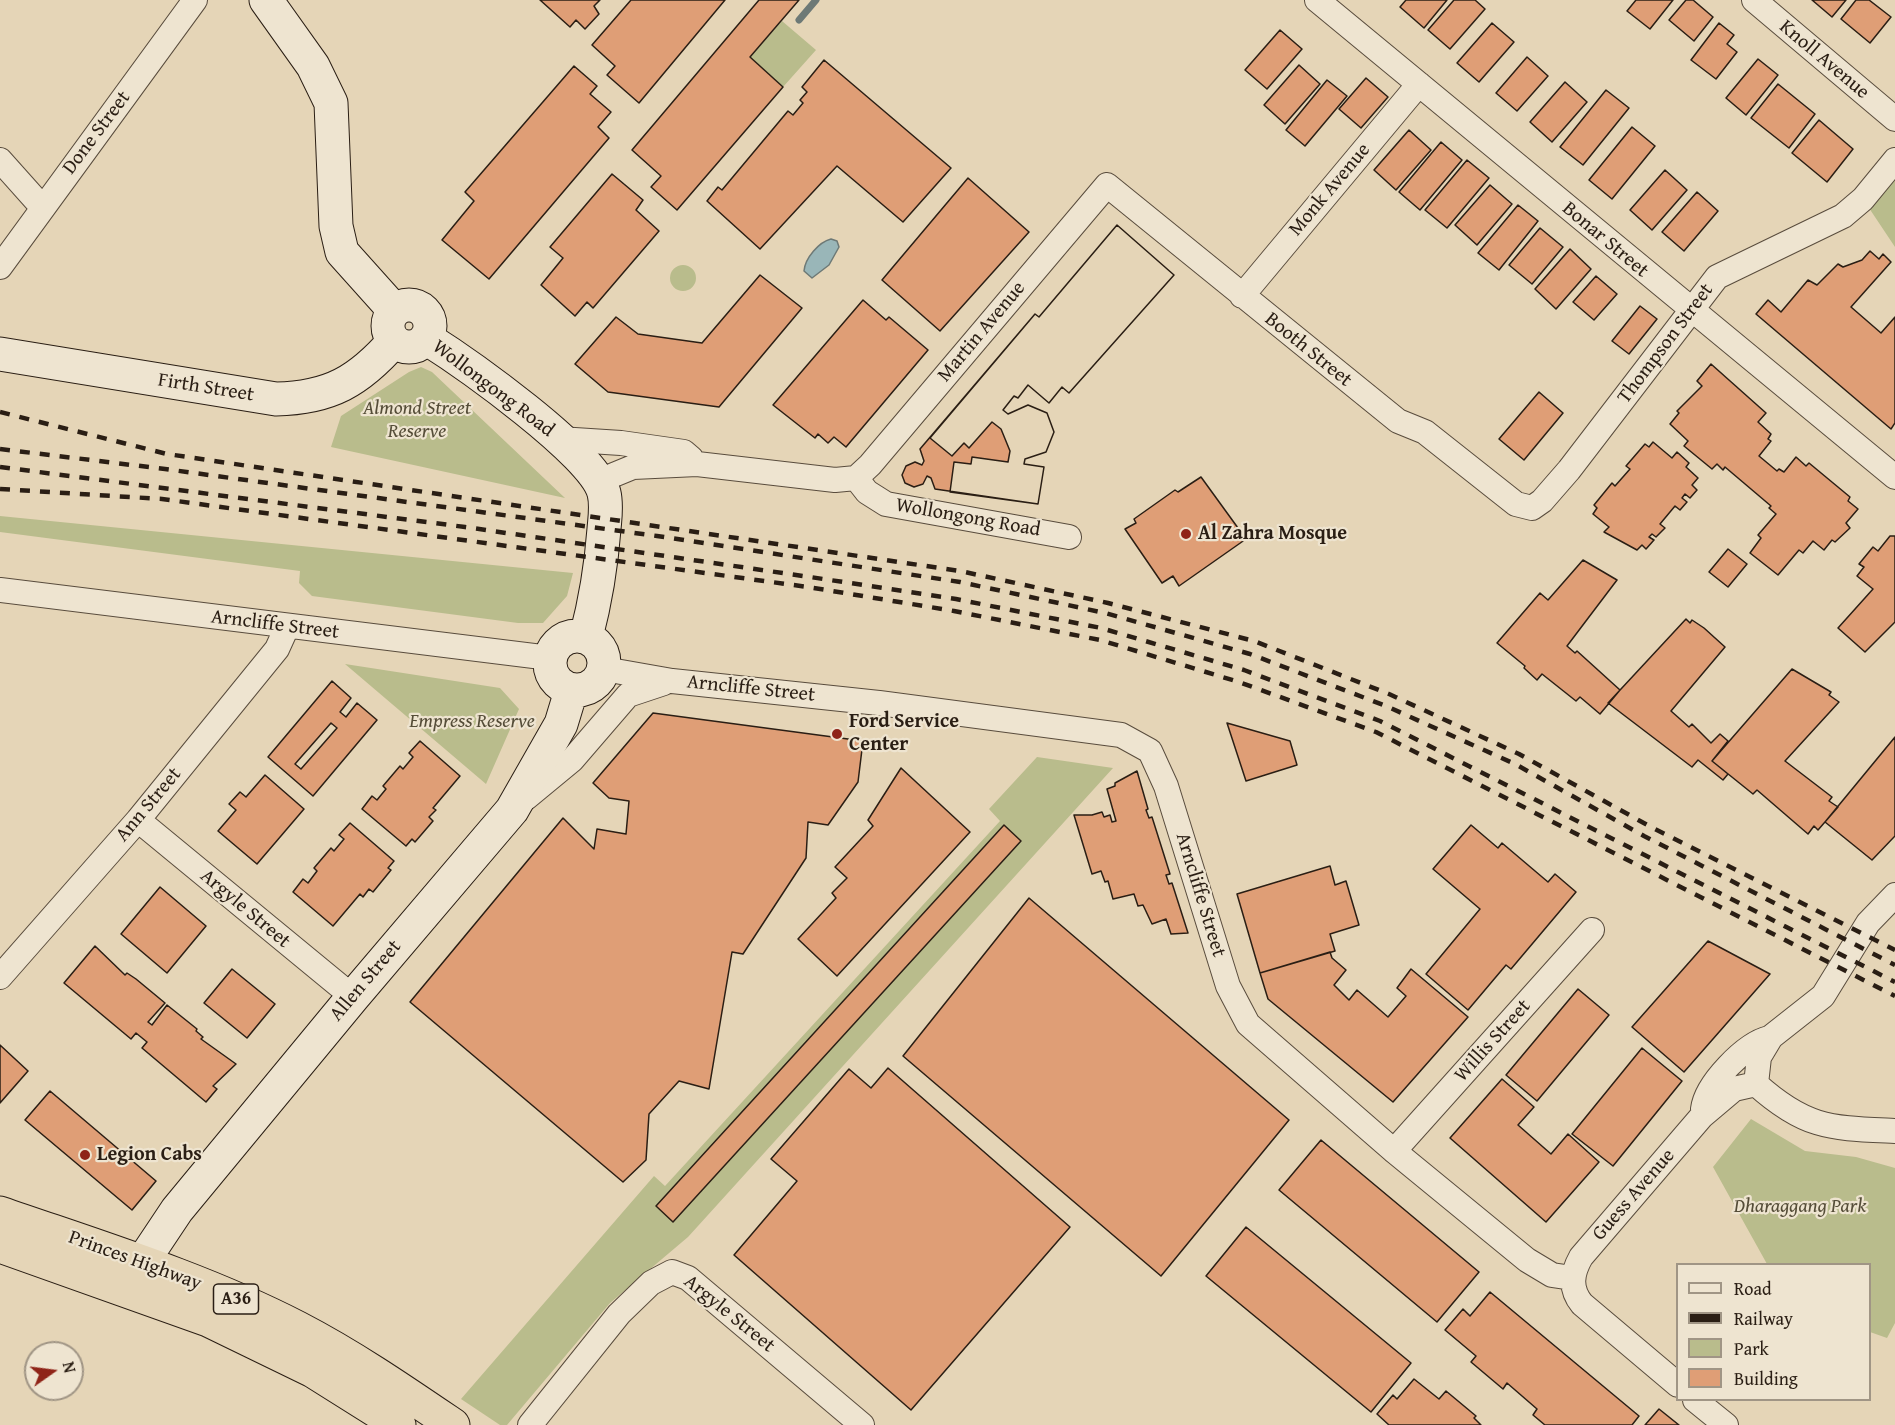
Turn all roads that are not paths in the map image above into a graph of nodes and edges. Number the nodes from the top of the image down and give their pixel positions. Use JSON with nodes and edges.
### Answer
{"nodes":[{"id":1,"x":195,"y":0,"type":"edge"},
{"id":2,"x":266,"y":0,"type":"edge"},
{"id":3,"x":1317,"y":0,"type":"edge"},
{"id":4,"x":1754,"y":0,"type":"edge"},
{"id":5,"x":1419,"y":84,"type":"junction"},
{"id":6,"x":1895,"y":119,"type":"edge"},
{"id":7,"x":0,"y":160,"type":"edge"},
{"id":8,"x":1895,"y":160,"type":"edge"},
{"id":9,"x":1107,"y":185,"type":"joint"},
{"id":10,"x":42,"y":207,"type":"junction"},
{"id":11,"x":0,"y":267,"type":"edge"},
{"id":12,"x":1242,"y":296,"type":"junction"},
{"id":13,"x":1693,"y":312,"type":"junction"},
{"id":14,"x":394,"y":326,"type":"junction"},
{"id":15,"x":0,"y":354,"type":"edge"},
{"id":16,"x":559,"y":439,"type":"junction"},
{"id":17,"x":697,"y":464,"type":"junction"},
{"id":18,"x":1895,"y":477,"type":"edge"},
{"id":19,"x":856,"y":478,"type":"junction"},
{"id":20,"x":599,"y":481,"type":"junction"},
{"id":21,"x":1516,"y":504,"type":"joint"},
{"id":22,"x":1069,"y":537,"type":"dead end"},
{"id":23,"x":0,"y":590,"type":"edge"},
{"id":24,"x":287,"y":627,"type":"junction"},
{"id":25,"x":586,"y":637,"type":"junction"},
{"id":26,"x":550,"y":658,"type":"junction"},
{"id":27,"x":604,"y":669,"type":"junction"},
{"id":28,"x":672,"y":681,"type":"junction"},
{"id":29,"x":571,"y":691,"type":"junction"},
{"id":30,"x":512,"y":810,"type":"junction"},
{"id":31,"x":138,"y":820,"type":"junction"},
{"id":32,"x":1895,"y":895,"type":"edge"},
{"id":33,"x":1592,"y":930,"type":"dead end"},
{"id":34,"x":0,"y":976,"type":"edge"},
{"id":35,"x":353,"y":997,"type":"junction"},
{"id":36,"x":1771,"y":1037,"type":"junction"},
{"id":37,"x":1756,"y":1084,"type":"junction"},
{"id":38,"x":1702,"y":1116,"type":"junction"},
{"id":39,"x":1895,"y":1131,"type":"edge"},
{"id":40,"x":1394,"y":1151,"type":"junction"},
{"id":41,"x":0,"y":1213,"type":"edge"},
{"id":42,"x":0,"y":1246,"type":"edge"},
{"id":43,"x":143,"y":1262,"type":"junction"},
{"id":44,"x":1572,"y":1278,"type":"junction"},
{"id":45,"x":1676,"y":1384,"type":"edge"},
{"id":46,"x":1696,"y":1401,"type":"edge"},
{"id":47,"x":399,"y":1425,"type":"edge"},
{"id":48,"x":453,"y":1425,"type":"edge"},
{"id":49,"x":530,"y":1425,"type":"edge"},
{"id":50,"x":862,"y":1425,"type":"edge"},
{"id":51,"x":1726,"y":1425,"type":"edge"}],
"edges":[{"from":1,"to":10,"type":"street","name":"Done Street"},
{"from":2,"to":14,"type":"street"},
{"from":3,"to":5,"type":"street","name":"Bonar Street"},
{"from":4,"to":6,"type":"street","name":"Knoll Avenue"},
{"from":5,"to":12,"type":"street","name":"Monk Avenue"},
{"from":5,"to":13,"type":"street","name":"Bonar Street"},
{"from":7,"to":10,"type":"street"},
{"from":8,"to":13,"type":"street","name":"Thompson Street"},
{"from":9,"to":12,"type":"street","name":"Booth Street"},
{"from":9,"to":19,"type":"street","name":"Martin Avenue"},
{"from":10,"to":11,"type":"street","name":"Done Street"},
{"from":12,"to":21,"type":"street","name":"Booth Street"},
{"from":13,"to":18,"type":"street","name":"Bonar Street"},
{"from":13,"to":21,"type":"street","name":"Thompson Street"},
{"from":14,"to":15,"type":"street","name":"Firth Street"},
{"from":14,"to":16,"type":"street","name":"Wollongong Road"},
{"from":16,"to":17,"type":"street","name":"Wollongong Road"},
{"from":16,"to":20,"type":"street","name":"Wollongong Road"},
{"from":17,"to":19,"type":"street","name":"Wollongong Road"},
{"from":17,"to":20,"type":"street","name":"Wollongong Road"},
{"from":19,"to":22,"type":"street","name":"Wollongong Road"},
{"from":20,"to":25,"type":"street"},
{"from":23,"to":24,"type":"street","name":"Arncliffe Street"},
{"from":24,"to":26,"type":"street","name":"Arncliffe Street"},
{"from":24,"to":31,"type":"street","name":"Ann Street"},
{"from":25,"to":26,"type":"street"},
{"from":25,"to":27,"type":"street"},
{"from":26,"to":29,"type":"street"},
{"from":27,"to":28,"type":"street","name":"Arncliffe Street"},
{"from":27,"to":29,"type":"street"},
{"from":28,"to":30,"type":"street"},
{"from":28,"to":40,"type":"street","name":"Arncliffe Street"},
{"from":29,"to":30,"type":"street","name":"Allen Street"},
{"from":30,"to":35,"type":"street","name":"Allen Street"},
{"from":31,"to":34,"type":"street","name":"Ann Street"},
{"from":31,"to":35,"type":"street","name":"Argyle Street"},
{"from":32,"to":36,"type":"street","name":"Guess Avenue"},
{"from":33,"to":40,"type":"street","name":"Willis Street"},
{"from":35,"to":43,"type":"street","name":"Allen Street"},
{"from":36,"to":37,"type":"street","name":"Guess Avenue"},
{"from":36,"to":38,"type":"street","name":"Guess Avenue"},
{"from":37,"to":38,"type":"street","name":"Guess Avenue"},
{"from":37,"to":39,"type":"street"},
{"from":38,"to":44,"type":"street","name":"Guess Avenue"},
{"from":40,"to":44,"type":"street","name":"Arncliffe Street"},
{"from":41,"to":43,"type":"highway","name":"Princes Highway","number":"A36"},
{"from":42,"to":47,"type":"highway","name":"Princes Highway","number":"A36"},
{"from":43,"to":48,"type":"highway","name":"Princes Highway","number":"A36"},
{"from":44,"to":45,"type":"street"},
{"from":46,"to":51,"type":"street"},
{"from":49,"to":50,"type":"street","name":"Argyle Street"}]}
